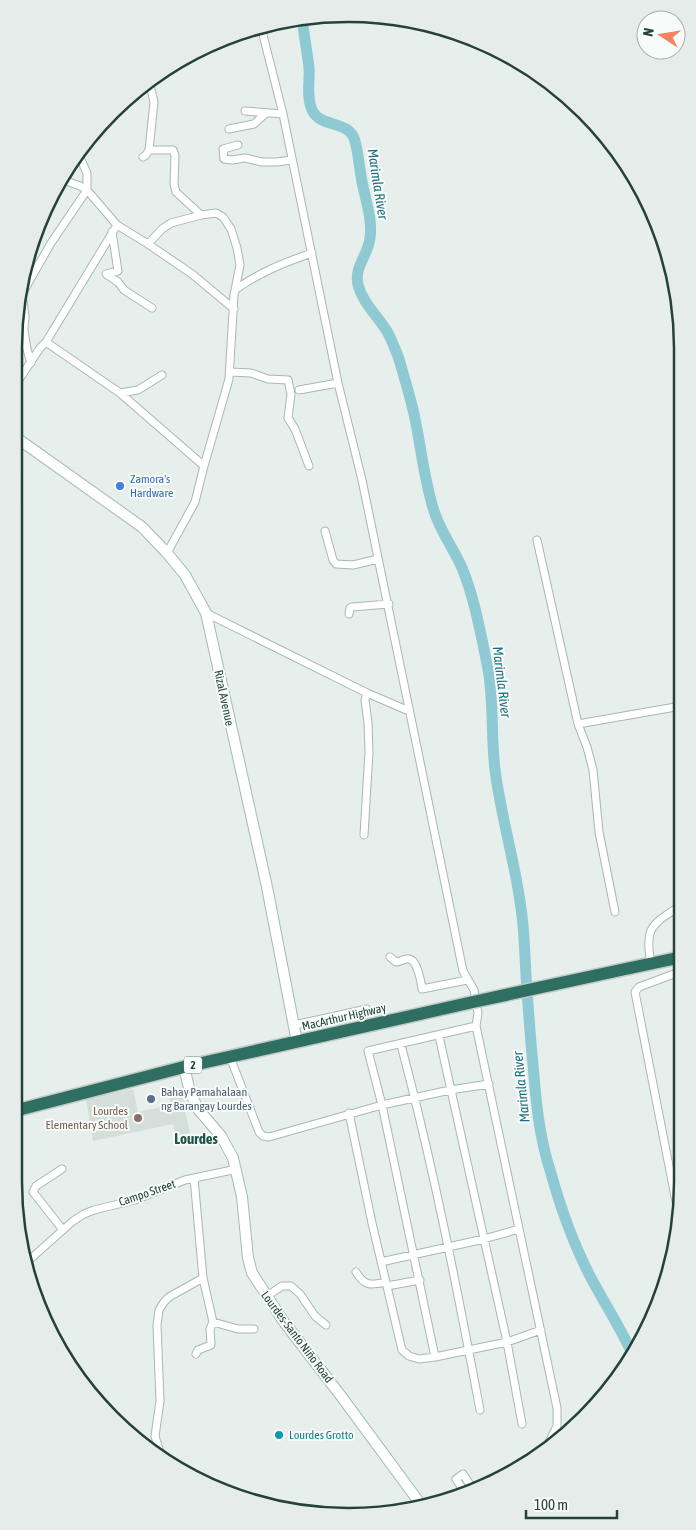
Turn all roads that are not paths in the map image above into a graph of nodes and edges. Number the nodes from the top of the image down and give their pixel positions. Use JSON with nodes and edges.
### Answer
{"nodes":[{"id":1,"x":263,"y":34,"type":"edge"},
{"id":2,"x":151,"y":89,"type":"edge"},
{"id":3,"x":245,"y":111,"type":"dead end"},
{"id":4,"x":265,"y":114,"type":"junction"},
{"id":5,"x":283,"y":114,"type":"junction"},
{"id":6,"x":229,"y":129,"type":"dead end"},
{"id":7,"x":238,"y":145,"type":"dead end"},
{"id":8,"x":149,"y":150,"type":"junction"},
{"id":9,"x":143,"y":157,"type":"dead end"},
{"id":10,"x":292,"y":160,"type":"junction"},
{"id":11,"x":82,"y":161,"type":"edge"},
{"id":12,"x":68,"y":182,"type":"edge"},
{"id":13,"x":86,"y":190,"type":"junction"},
{"id":14,"x":201,"y":215,"type":"junction"},
{"id":15,"x":117,"y":225,"type":"junction"},
{"id":16,"x":112,"y":232,"type":"junction"},
{"id":17,"x":148,"y":244,"type":"junction"},
{"id":18,"x":312,"y":253,"type":"junction"},
{"id":19,"x":32,"y":274,"type":"edge"},
{"id":20,"x":236,"y":290,"type":"junction"},
{"id":21,"x":152,"y":308,"type":"dead end"},
{"id":22,"x":234,"y":309,"type":"junction"},
{"id":23,"x":24,"y":313,"type":"edge"},
{"id":24,"x":46,"y":342,"type":"junction"},
{"id":25,"x":31,"y":363,"type":"junction"},
{"id":26,"x":231,"y":372,"type":"junction"},
{"id":27,"x":162,"y":375,"type":"dead end"},
{"id":28,"x":22,"y":376,"type":"edge"},
{"id":29,"x":338,"y":383,"type":"junction"},
{"id":30,"x":299,"y":390,"type":"dead end"},
{"id":31,"x":120,"y":393,"type":"junction"},
{"id":32,"x":22,"y":442,"type":"edge"},
{"id":33,"x":204,"y":466,"type":"junction"},
{"id":34,"x":309,"y":466,"type":"dead end"},
{"id":35,"x":325,"y":531,"type":"dead end"},
{"id":36,"x":537,"y":540,"type":"dead end"},
{"id":37,"x":167,"y":553,"type":"junction"},
{"id":38,"x":378,"y":559,"type":"junction"},
{"id":39,"x":389,"y":604,"type":"junction"},
{"id":40,"x":206,"y":614,"type":"junction"},
{"id":41,"x":349,"y":614,"type":"dead end"},
{"id":42,"x":367,"y":693,"type":"junction"},
{"id":43,"x":674,"y":707,"type":"edge"},
{"id":44,"x":409,"y":711,"type":"junction"},
{"id":45,"x":578,"y":724,"type":"junction"},
{"id":46,"x":364,"y":835,"type":"dead end"},
{"id":47,"x":674,"y":910,"type":"edge"},
{"id":48,"x":615,"y":912,"type":"dead end"},
{"id":49,"x":390,"y":957,"type":"dead end"},
{"id":50,"x":674,"y":959,"type":"edge"},
{"id":51,"x":651,"y":964,"type":"junction"},
{"id":52,"x":674,"y":974,"type":"edge"},
{"id":53,"x":467,"y":980,"type":"junction"},
{"id":54,"x":367,"y":1010,"type":"dead end"},
{"id":55,"x":294,"y":1025,"type":"junction"},
{"id":56,"x":476,"y":1026,"type":"junction"},
{"id":57,"x":439,"y":1036,"type":"junction"},
{"id":58,"x":297,"y":1042,"type":"junction"},
{"id":59,"x":401,"y":1045,"type":"junction"},
{"id":60,"x":230,"y":1057,"type":"junction"},
{"id":61,"x":184,"y":1067,"type":"junction"},
{"id":62,"x":489,"y":1084,"type":"junction"},
{"id":63,"x":450,"y":1090,"type":"junction"},
{"id":64,"x":415,"y":1098,"type":"junction"},
{"id":65,"x":382,"y":1105,"type":"junction"},
{"id":66,"x":22,"y":1109,"type":"edge"},
{"id":67,"x":349,"y":1113,"type":"junction"},
{"id":68,"x":62,"y":1168,"type":"dead end"},
{"id":69,"x":237,"y":1169,"type":"junction"},
{"id":70,"x":194,"y":1178,"type":"junction"},
{"id":71,"x":674,"y":1186,"type":"edge"},
{"id":72,"x":519,"y":1229,"type":"junction"},
{"id":73,"x":63,"y":1230,"type":"junction"},
{"id":74,"x":484,"y":1239,"type":"junction"},
{"id":75,"x":448,"y":1246,"type":"junction"},
{"id":76,"x":415,"y":1254,"type":"junction"},
{"id":77,"x":32,"y":1258,"type":"edge"},
{"id":78,"x":382,"y":1262,"type":"junction"},
{"id":79,"x":356,"y":1272,"type":"dead end"},
{"id":80,"x":204,"y":1278,"type":"junction"},
{"id":81,"x":420,"y":1280,"type":"junction"},
{"id":82,"x":387,"y":1284,"type":"junction"},
{"id":83,"x":266,"y":1296,"type":"junction"},
{"id":84,"x":213,"y":1322,"type":"junction"},
{"id":85,"x":326,"y":1325,"type":"dead end"},
{"id":86,"x":254,"y":1329,"type":"dead end"},
{"id":87,"x":541,"y":1330,"type":"junction"},
{"id":88,"x":507,"y":1342,"type":"junction"},
{"id":89,"x":469,"y":1350,"type":"junction"},
{"id":90,"x":196,"y":1354,"type":"dead end"},
{"id":91,"x":435,"y":1357,"type":"junction"},
{"id":92,"x":480,"y":1410,"type":"dead end"},
{"id":93,"x":522,"y":1424,"type":"dead end"},
{"id":94,"x":552,"y":1435,"type":"edge"},
{"id":95,"x":158,"y":1446,"type":"edge"},
{"id":96,"x":470,"y":1484,"type":"edge"},
{"id":97,"x":461,"y":1487,"type":"edge"},
{"id":98,"x":417,"y":1500,"type":"edge"}],
"edges":[{"from":1,"to":5,"type":"street"},
{"from":2,"to":8,"type":"street"},
{"from":3,"to":4,"type":"street"},
{"from":4,"to":5,"type":"street"},
{"from":4,"to":6,"type":"street"},
{"from":5,"to":10,"type":"street"},
{"from":7,"to":10,"type":"street"},
{"from":8,"to":9,"type":"street"},
{"from":8,"to":14,"type":"street"},
{"from":10,"to":18,"type":"street"},
{"from":11,"to":13,"type":"street"},
{"from":12,"to":13,"type":"street"},
{"from":13,"to":15,"type":"street"},
{"from":13,"to":19,"type":"street"},
{"from":14,"to":17,"type":"street"},
{"from":14,"to":20,"type":"street"},
{"from":15,"to":16,"type":"street"},
{"from":15,"to":17,"type":"street"},
{"from":16,"to":21,"type":"street"},
{"from":16,"to":24,"type":"street"},
{"from":17,"to":22,"type":"street"},
{"from":18,"to":20,"type":"street"},
{"from":18,"to":29,"type":"street"},
{"from":20,"to":22,"type":"street"},
{"from":22,"to":26,"type":"street"},
{"from":23,"to":25,"type":"street"},
{"from":24,"to":25,"type":"street"},
{"from":24,"to":31,"type":"street"},
{"from":25,"to":28,"type":"street"},
{"from":26,"to":33,"type":"street"},
{"from":26,"to":34,"type":"street"},
{"from":27,"to":31,"type":"street"},
{"from":29,"to":30,"type":"street"},
{"from":29,"to":38,"type":"street"},
{"from":31,"to":33,"type":"street"},
{"from":32,"to":37,"type":"street","name":"Rizal Avenue"},
{"from":33,"to":37,"type":"street"},
{"from":35,"to":38,"type":"street"},
{"from":36,"to":45,"type":"street"},
{"from":37,"to":40,"type":"street","name":"Rizal Avenue"},
{"from":38,"to":39,"type":"street"},
{"from":39,"to":41,"type":"street"},
{"from":39,"to":44,"type":"street"},
{"from":40,"to":42,"type":"street"},
{"from":40,"to":55,"type":"street","name":"Rizal Avenue"},
{"from":42,"to":44,"type":"street"},
{"from":42,"to":46,"type":"street"},
{"from":43,"to":45,"type":"street"},
{"from":44,"to":53,"type":"street"},
{"from":45,"to":48,"type":"street"},
{"from":47,"to":51,"type":"street"},
{"from":49,"to":53,"type":"street"},
{"from":50,"to":51,"type":"highway","name":"MacArthur Highway","number":"2"},
{"from":51,"to":58,"type":"highway","name":"MacArthur Highway","number":"2","bridge":true},
{"from":52,"to":71,"type":"street"},
{"from":53,"to":56,"type":"street"},
{"from":54,"to":55,"type":"street"},
{"from":55,"to":58,"type":"street","name":"Rizal Avenue"},
{"from":56,"to":57,"type":"street"},
{"from":56,"to":62,"type":"street"},
{"from":57,"to":59,"type":"street"},
{"from":57,"to":63,"type":"street"},
{"from":58,"to":60,"type":"highway","name":"MacArthur Highway","number":"2"},
{"from":59,"to":64,"type":"street"},
{"from":59,"to":65,"type":"street"},
{"from":60,"to":61,"type":"highway","name":"MacArthur Highway","number":"2"},
{"from":60,"to":67,"type":"street"},
{"from":61,"to":66,"type":"highway","name":"MacArthur Highway","number":"2"},
{"from":61,"to":69,"type":"street","name":"Lourdes-Santo Niño Road"},
{"from":62,"to":63,"type":"street"},
{"from":62,"to":72,"type":"street"},
{"from":63,"to":64,"type":"street"},
{"from":63,"to":74,"type":"street"},
{"from":64,"to":65,"type":"street"},
{"from":64,"to":75,"type":"street"},
{"from":65,"to":67,"type":"street"},
{"from":65,"to":76,"type":"street"},
{"from":67,"to":78,"type":"street"},
{"from":68,"to":73,"type":"street"},
{"from":69,"to":70,"type":"street","name":"Campo Street"},
{"from":69,"to":83,"type":"street","name":"Lourdes-Santo Niño Road"},
{"from":70,"to":73,"type":"street","name":"Campo Street"},
{"from":70,"to":80,"type":"street"},
{"from":72,"to":74,"type":"street"},
{"from":72,"to":87,"type":"street"},
{"from":73,"to":77,"type":"street","name":"Campo Street"},
{"from":74,"to":75,"type":"street"},
{"from":74,"to":88,"type":"street"},
{"from":75,"to":76,"type":"street"},
{"from":75,"to":89,"type":"street"},
{"from":76,"to":78,"type":"street"},
{"from":76,"to":81,"type":"street"},
{"from":78,"to":82,"type":"street"},
{"from":79,"to":82,"type":"street"},
{"from":80,"to":84,"type":"street"},
{"from":80,"to":95,"type":"street"},
{"from":81,"to":82,"type":"street"},
{"from":81,"to":91,"type":"street"},
{"from":82,"to":91,"type":"street"},
{"from":83,"to":85,"type":"street"},
{"from":83,"to":98,"type":"street","name":"Lourdes-Santo Niño Road"},
{"from":84,"to":86,"type":"street"},
{"from":84,"to":90,"type":"street"},
{"from":87,"to":88,"type":"street"},
{"from":87,"to":94,"type":"street"},
{"from":88,"to":89,"type":"street"},
{"from":88,"to":93,"type":"street"},
{"from":89,"to":91,"type":"street"},
{"from":89,"to":92,"type":"street"},
{"from":96,"to":97,"type":"street"}]}
